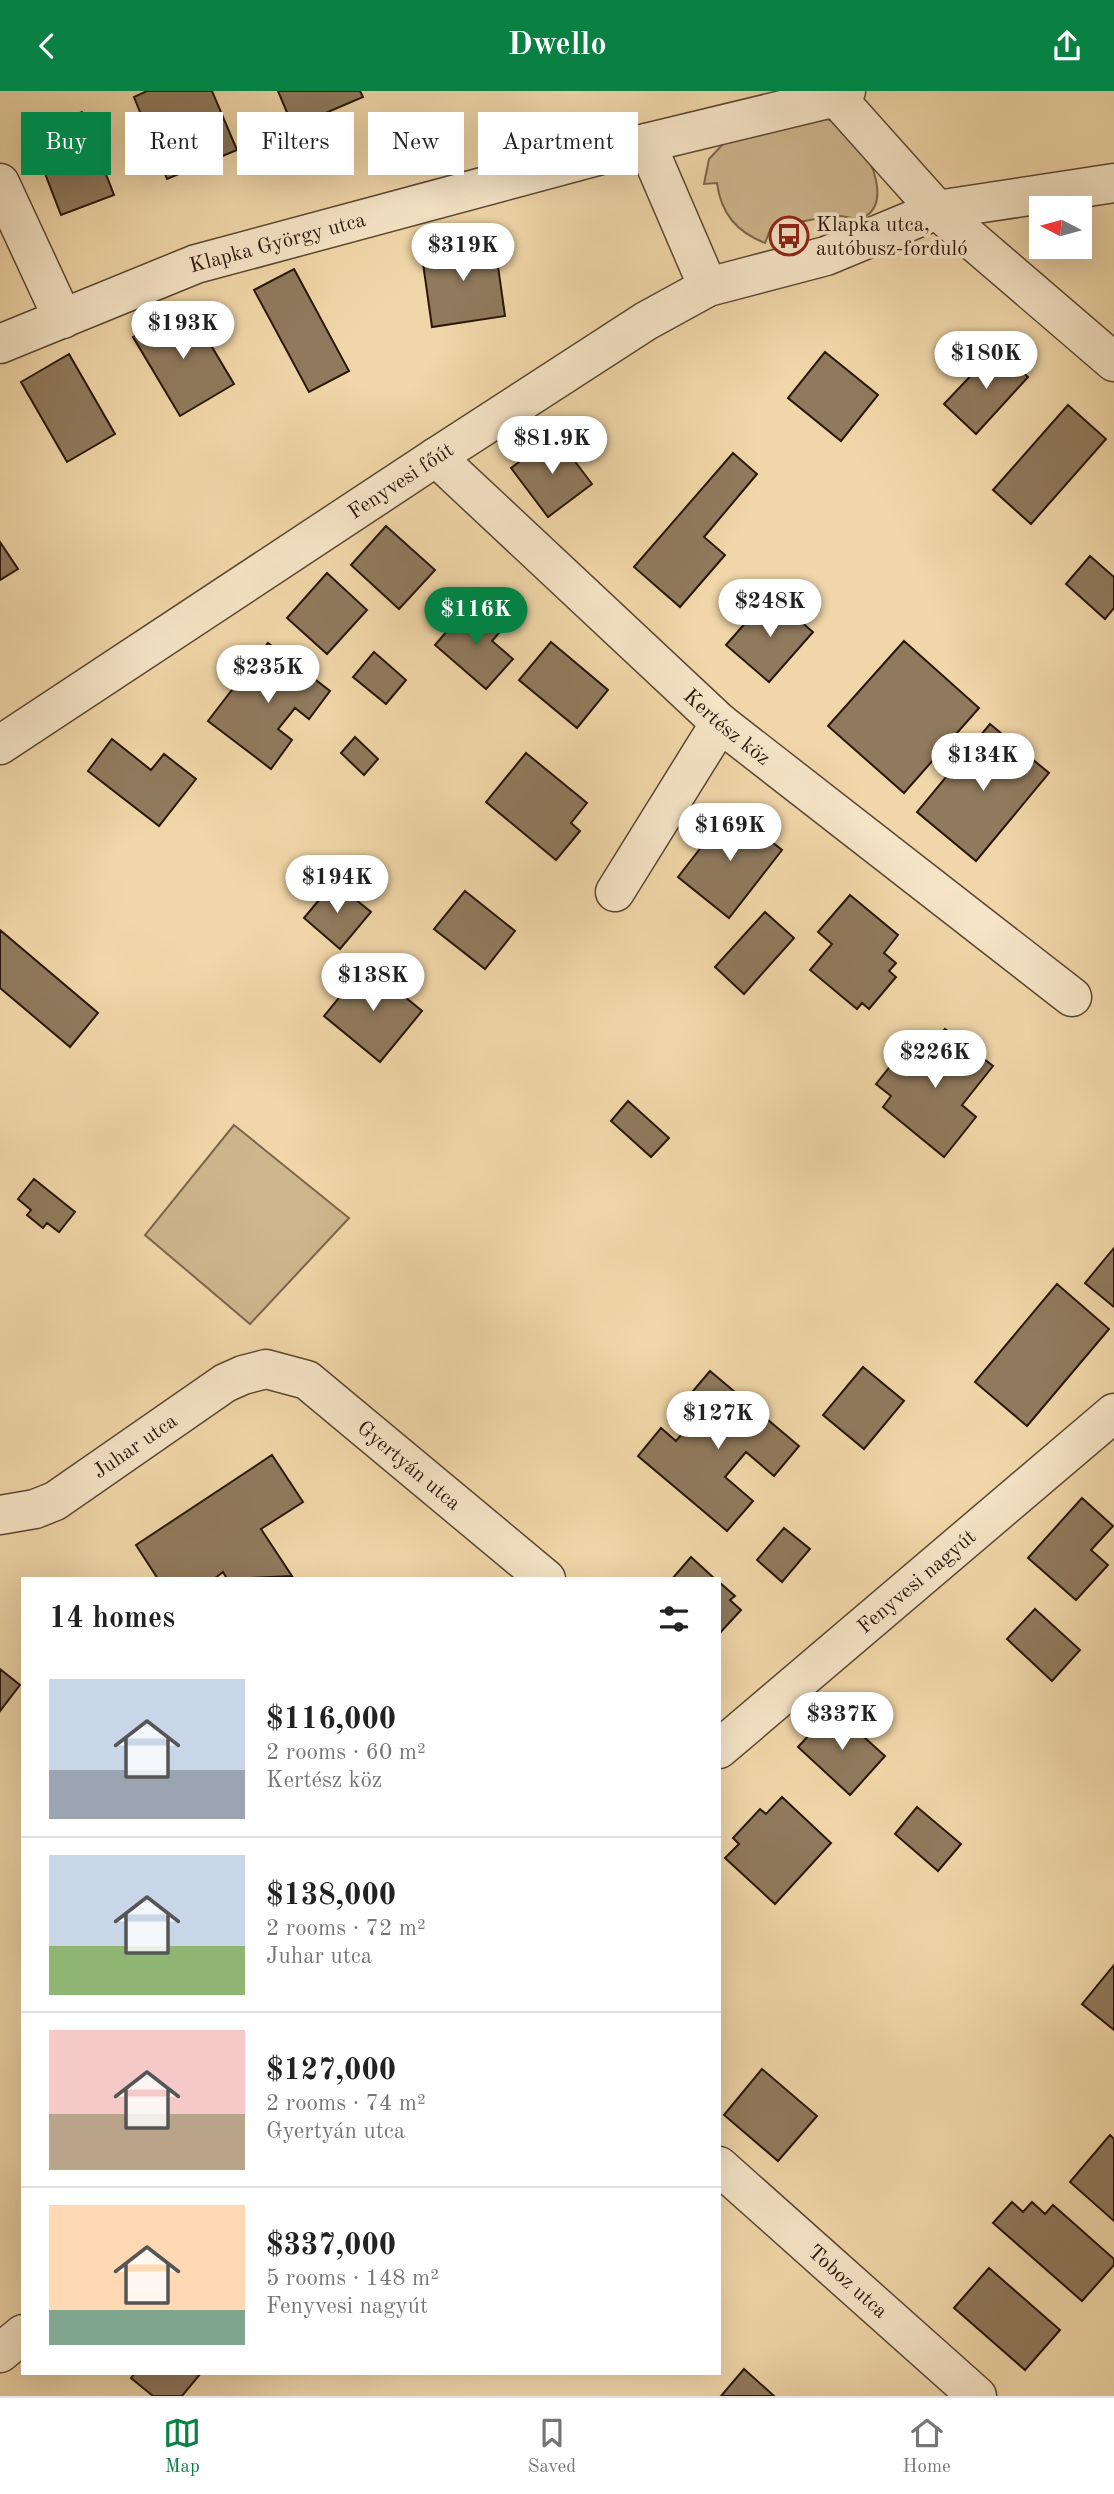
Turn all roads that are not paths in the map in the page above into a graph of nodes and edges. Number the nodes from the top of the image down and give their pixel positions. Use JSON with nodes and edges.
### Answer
{"nodes":[{"id":1,"x":841,"y":94,"type":"edge"},
{"id":2,"x":646,"y":143,"type":"junction"},
{"id":3,"x":0,"y":183,"type":"edge"},
{"id":4,"x":1114,"y":183,"type":"edge"},
{"id":5,"x":937,"y":210,"type":"junction"},
{"id":6,"x":708,"y":287,"type":"junction"},
{"id":7,"x":63,"y":320,"type":"junction"},
{"id":8,"x":0,"y":344,"type":"edge"},
{"id":9,"x":1114,"y":362,"type":"edge"},
{"id":10,"x":436,"y":457,"type":"junction"},
{"id":11,"x":720,"y":723,"type":"junction"},
{"id":12,"x":0,"y":745,"type":"edge"},
{"id":13,"x":615,"y":892,"type":"dead end"},
{"id":14,"x":1072,"y":997,"type":"dead end"},
{"id":15,"x":266,"y":1369,"type":"joint"},
{"id":16,"x":1114,"y":1413,"type":"edge"},
{"id":17,"x":0,"y":1515,"type":"edge"},
{"id":18,"x":544,"y":1577,"type":"edge"},
{"id":19,"x":725,"y":1735,"type":"edge"},
{"id":20,"x":721,"y":2168,"type":"edge"},
{"id":21,"x":21,"y":2336,"type":"edge"},
{"id":22,"x":0,"y":2353,"type":"edge"},
{"id":23,"x":977,"y":2396,"type":"edge"}],
"edges":[{"from":1,"to":2,"type":"street","name":"Klapka György utca"},
{"from":1,"to":5,"type":"street","name":"Klapka György utca"},
{"from":2,"to":6,"type":"street"},
{"from":2,"to":7,"type":"street","name":"Klapka György utca"},
{"from":3,"to":7,"type":"street"},
{"from":4,"to":5,"type":"street","name":"Fenyvesi főút"},
{"from":5,"to":6,"type":"street","name":"Fenyvesi főút"},
{"from":5,"to":9,"type":"street","name":"Klapka György utca"},
{"from":6,"to":10,"type":"street","name":"Fenyvesi főút"},
{"from":7,"to":8,"type":"street","name":"Klapka György utca"},
{"from":10,"to":11,"type":"street","name":"Kertész köz"},
{"from":10,"to":12,"type":"street","name":"Fenyvesi főút"},
{"from":11,"to":13,"type":"street"},
{"from":11,"to":14,"type":"street","name":"Kertész köz"},
{"from":15,"to":17,"type":"street","name":"Juhar utca"},
{"from":15,"to":18,"type":"street","name":"Gyertyán utca"},
{"from":16,"to":19,"type":"street","name":"Fenyvesi nagyút"},
{"from":20,"to":23,"type":"street","name":"Toboz utca"},
{"from":21,"to":22,"type":"street"}]}
